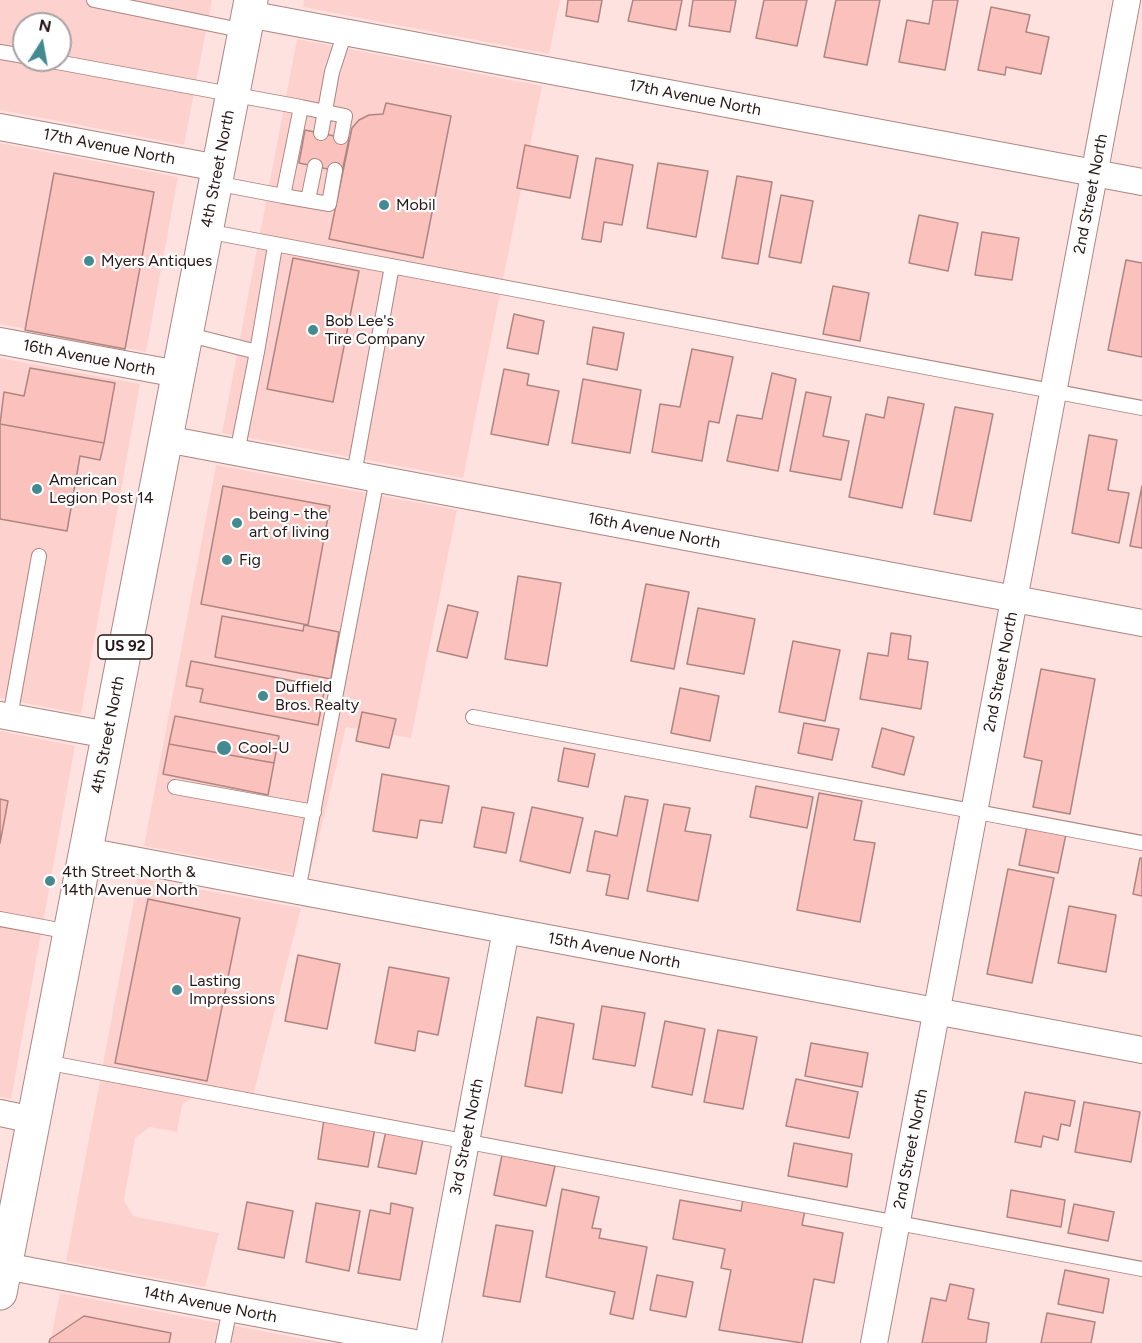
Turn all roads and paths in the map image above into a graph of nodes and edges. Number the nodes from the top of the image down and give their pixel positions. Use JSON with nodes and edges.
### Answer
{"nodes":[{"id":1,"x":94,"y":0,"type":"edge"},
{"id":2,"x":1127,"y":0,"type":"edge"},
{"id":3,"x":248,"y":15,"type":"edge"},
{"id":4,"x":345,"y":32,"type":"junction"},
{"id":5,"x":72,"y":65,"type":"edge"},
{"id":6,"x":232,"y":95,"type":"junction"},
{"id":7,"x":301,"y":107,"type":"junction"},
{"id":8,"x":325,"y":112,"type":"junction"},
{"id":9,"x":0,"y":127,"type":"edge"},
{"id":10,"x":321,"y":133,"type":"dead end"},
{"id":11,"x":341,"y":137,"type":"dead end"},
{"id":12,"x":315,"y":166,"type":"dead end"},
{"id":13,"x":335,"y":170,"type":"dead end"},
{"id":14,"x":1095,"y":174,"type":"junction"},
{"id":15,"x":216,"y":175,"type":"junction"},
{"id":16,"x":1142,"y":182,"type":"edge"},
{"id":17,"x":283,"y":196,"type":"junction"},
{"id":18,"x":308,"y":200,"type":"junction"},
{"id":19,"x":206,"y":231,"type":"junction"},
{"id":20,"x":275,"y":246,"type":"junction"},
{"id":21,"x":392,"y":266,"type":"junction"},
{"id":22,"x":186,"y":334,"type":"junction"},
{"id":23,"x":0,"y":341,"type":"edge"},
{"id":24,"x":257,"y":352,"type":"junction"},
{"id":25,"x":178,"y":374,"type":"junction"},
{"id":26,"x":1054,"y":391,"type":"junction"},
{"id":27,"x":1142,"y":408,"type":"edge"},
{"id":28,"x":166,"y":439,"type":"junction"},
{"id":29,"x":237,"y":453,"type":"junction"},
{"id":30,"x":365,"y":476,"type":"junction"},
{"id":31,"x":39,"y":556,"type":"dead end"},
{"id":32,"x":1015,"y":599,"type":"junction"},
{"id":33,"x":1142,"y":623,"type":"edge"},
{"id":34,"x":5,"y":716,"type":"edge"},
{"id":35,"x":473,"y":717,"type":"dead end"},
{"id":36,"x":108,"y":735,"type":"junction"},
{"id":37,"x":175,"y":787,"type":"dead end"},
{"id":38,"x":314,"y":812,"type":"junction"},
{"id":39,"x":974,"y":812,"type":"junction"},
{"id":40,"x":1142,"y":843,"type":"edge"},
{"id":41,"x":86,"y":851,"type":"junction"},
{"id":42,"x":298,"y":891,"type":"junction"},
{"id":43,"x":0,"y":919,"type":"edge"},
{"id":44,"x":506,"y":930,"type":"junction"},
{"id":45,"x":70,"y":932,"type":"junction"},
{"id":46,"x":936,"y":1011,"type":"junction"},
{"id":47,"x":1142,"y":1050,"type":"edge"},
{"id":48,"x":45,"y":1062,"type":"junction"},
{"id":49,"x":0,"y":1113,"type":"edge"},
{"id":50,"x":33,"y":1120,"type":"junction"},
{"id":51,"x":466,"y":1141,"type":"junction"},
{"id":52,"x":897,"y":1223,"type":"junction"},
{"id":53,"x":1142,"y":1269,"type":"edge"},
{"id":54,"x":3,"y":1280,"type":"edge"},
{"id":55,"x":230,"y":1308,"type":"junction"},
{"id":56,"x":222,"y":1343,"type":"edge"},
{"id":57,"x":415,"y":1343,"type":"edge"},
{"id":58,"x":428,"y":1343,"type":"edge"},
{"id":59,"x":874,"y":1343,"type":"edge"}],
"edges":[{"from":1,"to":3,"type":"lane"},
{"from":2,"to":14,"type":"street","name":"2nd Street North"},
{"from":3,"to":4,"type":"street","name":"17th Avenue North"},
{"from":3,"to":6,"type":"main road","name":"4th Street North","number":"US 92"},
{"from":4,"to":8,"type":"lane"},
{"from":4,"to":14,"type":"street","name":"17th Avenue North"},
{"from":5,"to":6,"type":"lane"},
{"from":6,"to":7,"type":"lane"},
{"from":6,"to":15,"type":"main road","name":"4th Street North","number":"US 92"},
{"from":7,"to":8,"type":"lane"},
{"from":7,"to":17,"type":"lane"},
{"from":8,"to":10,"type":"lane"},
{"from":8,"to":11,"type":"lane"},
{"from":9,"to":15,"type":"street","name":"17th Avenue North"},
{"from":12,"to":18,"type":"lane"},
{"from":13,"to":18,"type":"lane"},
{"from":14,"to":16,"type":"street","name":"17th Avenue North"},
{"from":14,"to":26,"type":"street","name":"2nd Street North"},
{"from":15,"to":17,"type":"lane"},
{"from":15,"to":19,"type":"main road","name":"4th Street North","number":"US 92"},
{"from":17,"to":18,"type":"lane"},
{"from":19,"to":20,"type":"lane"},
{"from":19,"to":22,"type":"main road","name":"4th Street North","number":"US 92"},
{"from":20,"to":21,"type":"lane"},
{"from":20,"to":24,"type":"lane"},
{"from":21,"to":26,"type":"lane"},
{"from":21,"to":30,"type":"lane"},
{"from":22,"to":24,"type":"lane"},
{"from":22,"to":25,"type":"main road","name":"4th Street North","number":"US 92"},
{"from":23,"to":25,"type":"street","name":"16th Avenue North"},
{"from":24,"to":29,"type":"lane"},
{"from":25,"to":28,"type":"main road","name":"4th Street North","number":"US 92"},
{"from":26,"to":27,"type":"lane"},
{"from":26,"to":32,"type":"street","name":"2nd Street North"},
{"from":28,"to":29,"type":"street","name":"16th Avenue North"},
{"from":28,"to":36,"type":"main road","name":"4th Street North","number":"US 92"},
{"from":29,"to":30,"type":"street","name":"16th Avenue North"},
{"from":30,"to":32,"type":"street","name":"16th Avenue North"},
{"from":30,"to":38,"type":"lane"},
{"from":31,"to":34,"type":"lane"},
{"from":32,"to":33,"type":"street","name":"16th Avenue North"},
{"from":32,"to":39,"type":"street","name":"2nd Street North"},
{"from":34,"to":36,"type":"street"},
{"from":35,"to":39,"type":"lane"},
{"from":36,"to":41,"type":"main road","name":"4th Street North","number":"US 92"},
{"from":37,"to":38,"type":"lane"},
{"from":38,"to":42,"type":"lane"},
{"from":39,"to":40,"type":"lane"},
{"from":39,"to":46,"type":"street","name":"2nd Street North"},
{"from":41,"to":42,"type":"street","name":"15th Avenue North"},
{"from":41,"to":45,"type":"main road","name":"4th Street North","number":"US 92"},
{"from":42,"to":44,"type":"street","name":"15th Avenue North"},
{"from":43,"to":45,"type":"lane"},
{"from":44,"to":46,"type":"street","name":"15th Avenue North"},
{"from":44,"to":51,"type":"street","name":"3rd Street North"},
{"from":45,"to":48,"type":"main road","name":"4th Street North","number":"US 92"},
{"from":46,"to":47,"type":"street","name":"15th Avenue North"},
{"from":46,"to":52,"type":"street","name":"2nd Street North"},
{"from":48,"to":50,"type":"main road","name":"4th Street North","number":"US 92"},
{"from":48,"to":51,"type":"lane"},
{"from":49,"to":50,"type":"street"},
{"from":50,"to":54,"type":"main road","name":"4th Street North","number":"US 92"},
{"from":51,"to":52,"type":"lane"},
{"from":51,"to":58,"type":"street","name":"3rd Street North"},
{"from":52,"to":53,"type":"lane"},
{"from":52,"to":59,"type":"street","name":"2nd Street North"},
{"from":54,"to":55,"type":"street","name":"14th Avenue North"},
{"from":55,"to":56,"type":"lane"},
{"from":55,"to":57,"type":"street","name":"14th Avenue North"}]}
